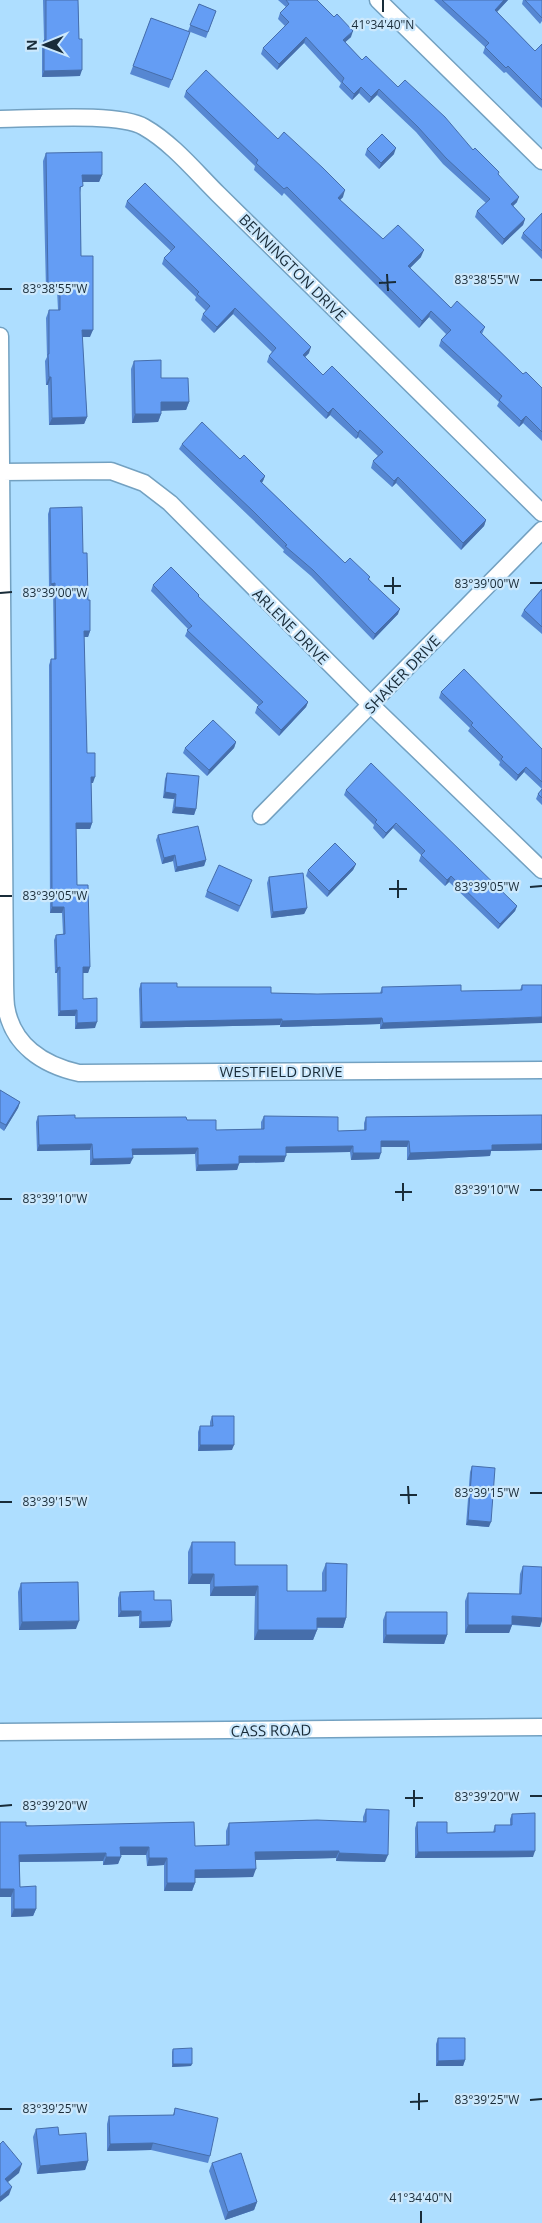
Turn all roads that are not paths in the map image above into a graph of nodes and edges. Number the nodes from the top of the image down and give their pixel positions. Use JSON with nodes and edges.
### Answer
{"nodes":[{"id":1,"x":378,"y":0,"type":"edge"},
{"id":2,"x":0,"y":118,"type":"edge"},
{"id":3,"x":542,"y":162,"type":"edge"},
{"id":4,"x":0,"y":336,"type":"edge"},
{"id":5,"x":1,"y":472,"type":"edge"},
{"id":6,"x":542,"y":513,"type":"edge"},
{"id":7,"x":542,"y":530,"type":"edge"},
{"id":8,"x":1,"y":658,"type":"edge"},
{"id":9,"x":372,"y":705,"type":"junction"},
{"id":10,"x":261,"y":816,"type":"dead end"},
{"id":11,"x":542,"y":870,"type":"edge"},
{"id":12,"x":542,"y":1070,"type":"edge"},
{"id":13,"x":542,"y":1727,"type":"edge"},
{"id":14,"x":0,"y":1732,"type":"edge"}],
"edges":[{"from":1,"to":3,"type":"street"},
{"from":2,"to":6,"type":"street","name":"BENNINGTON DRIVE"},
{"from":4,"to":5,"type":"street"},
{"from":5,"to":8,"type":"street"},
{"from":5,"to":9,"type":"street","name":"ARLENE DRIVE"},
{"from":7,"to":9,"type":"street","name":"SHAKER DRIVE"},
{"from":8,"to":12,"type":"street","name":"WESTFIELD DRIVE"},
{"from":9,"to":10,"type":"street","name":"SHAKER DRIVE"},
{"from":9,"to":11,"type":"street","name":"ARLENE DRIVE"},
{"from":13,"to":14,"type":"street","name":"CASS ROAD"}]}
